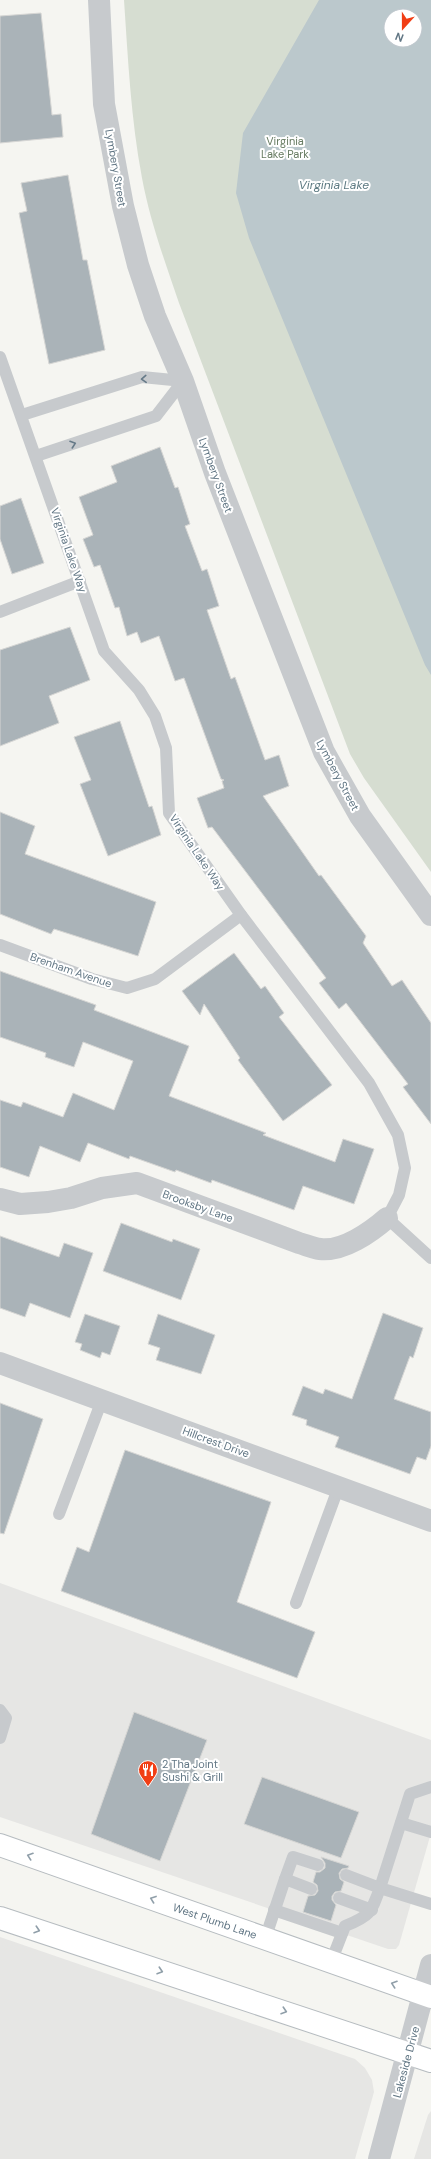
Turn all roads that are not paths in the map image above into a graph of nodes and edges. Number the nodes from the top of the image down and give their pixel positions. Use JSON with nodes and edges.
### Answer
{"nodes":[{"id":1,"x":99,"y":0,"type":"edge"},
{"id":2,"x":0,"y":357,"type":"edge"},
{"id":3,"x":183,"y":381,"type":"junction"},
{"id":4,"x":22,"y":416,"type":"junction"},
{"id":5,"x":36,"y":456,"type":"junction"},
{"id":6,"x":80,"y":581,"type":"junction"},
{"id":7,"x":0,"y":612,"type":"edge"},
{"id":8,"x":241,"y":915,"type":"junction"},
{"id":9,"x":431,"y":915,"type":"edge"},
{"id":10,"x":0,"y":945,"type":"edge"},
{"id":11,"x":0,"y":1199,"type":"edge"},
{"id":12,"x":387,"y":1218,"type":"junction"},
{"id":13,"x":431,"y":1258,"type":"edge"},
{"id":14,"x":0,"y":1363,"type":"edge"},
{"id":15,"x":102,"y":1400,"type":"junction"},
{"id":16,"x":339,"y":1486,"type":"junction"},
{"id":17,"x":59,"y":1514,"type":"dead end"},
{"id":18,"x":431,"y":1521,"type":"edge"},
{"id":19,"x":296,"y":1604,"type":"dead end"},
{"id":20,"x":0,"y":1710,"type":"edge"},
{"id":21,"x":0,"y":1738,"type":"edge"},
{"id":22,"x":431,"y":1787,"type":"edge"},
{"id":23,"x":401,"y":1823,"type":"junction"},
{"id":24,"x":431,"y":1832,"type":"edge"},
{"id":25,"x":0,"y":1845,"type":"edge"},
{"id":26,"x":318,"y":1865,"type":"dead end"},
{"id":27,"x":346,"y":1875,"type":"dead end"},
{"id":28,"x":285,"y":1879,"type":"junction"},
{"id":29,"x":380,"y":1888,"type":"junction"},
{"id":30,"x":311,"y":1889,"type":"dead end"},
{"id":31,"x":338,"y":1898,"type":"dead end"},
{"id":32,"x":431,"y":1904,"type":"edge"},
{"id":33,"x":274,"y":1910,"type":"junction"},
{"id":34,"x":372,"y":1910,"type":"junction"},
{"id":35,"x":0,"y":1918,"type":"edge"},
{"id":36,"x":342,"y":1933,"type":"junction"},
{"id":37,"x":265,"y":1939,"type":"junction"},
{"id":38,"x":331,"y":1962,"type":"junction"},
{"id":39,"x":431,"y":1965,"type":"edge"},
{"id":40,"x":427,"y":1996,"type":"edge"},
{"id":41,"x":409,"y":2053,"type":"junction"},
{"id":42,"x":431,"y":2061,"type":"edge"},
{"id":43,"x":379,"y":2159,"type":"edge"}],
"edges":[{"from":1,"to":3,"type":"street","name":"Lymbery Street"},
{"from":2,"to":4,"type":"lane","name":"Virginia Lake Way"},
{"from":3,"to":4,"type":"lane","one_way":true},
{"from":5,"to":3,"type":"lane","one_way":true},
{"from":3,"to":9,"type":"street","name":"Lymbery Street"},
{"from":4,"to":5,"type":"lane","name":"Virginia Lake Way"},
{"from":5,"to":6,"type":"lane","name":"Virginia Lake Way"},
{"from":6,"to":7,"type":"lane"},
{"from":6,"to":8,"type":"lane","name":"Virginia Lake Way"},
{"from":8,"to":10,"type":"lane","name":"Brenham Avenue"},
{"from":8,"to":12,"type":"lane","name":"Virginia Lake Way"},
{"from":11,"to":12,"type":"street","name":"Brooksby Lane"},
{"from":12,"to":13,"type":"lane"},
{"from":14,"to":15,"type":"street","name":"Hillcrest Drive"},
{"from":15,"to":16,"type":"street","name":"Hillcrest Drive"},
{"from":15,"to":17,"type":"lane"},
{"from":16,"to":18,"type":"street","name":"Hillcrest Drive"},
{"from":16,"to":19,"type":"lane"},
{"from":20,"to":21,"type":"lane"},
{"from":22,"to":23,"type":"lane"},
{"from":23,"to":24,"type":"lane"},
{"from":23,"to":29,"type":"lane"},
{"from":37,"to":25,"type":"main road","name":"West Plumb Lane","one_way":true},
{"from":26,"to":28,"type":"lane"},
{"from":27,"to":29,"type":"lane"},
{"from":28,"to":30,"type":"lane"},
{"from":28,"to":33,"type":"lane"},
{"from":29,"to":32,"type":"lane"},
{"from":29,"to":34,"type":"lane"},
{"from":31,"to":34,"type":"lane"},
{"from":33,"to":36,"type":"lane"},
{"from":33,"to":37,"type":"lane"},
{"from":34,"to":36,"type":"lane"},
{"from":35,"to":41,"type":"main road","one_way":true},
{"from":36,"to":38,"type":"lane"},
{"from":37,"to":38,"type":"main road","name":"West Plumb Lane"},
{"from":40,"to":38,"type":"main road","name":"West Plumb Lane","one_way":true},
{"from":39,"to":40,"type":"street","name":"Lakeside Drive"},
{"from":40,"to":41,"type":"street","name":"Lakeside Drive"},
{"from":41,"to":42,"type":"main road"},
{"from":41,"to":43,"type":"street","name":"Lakeside Drive"}]}
